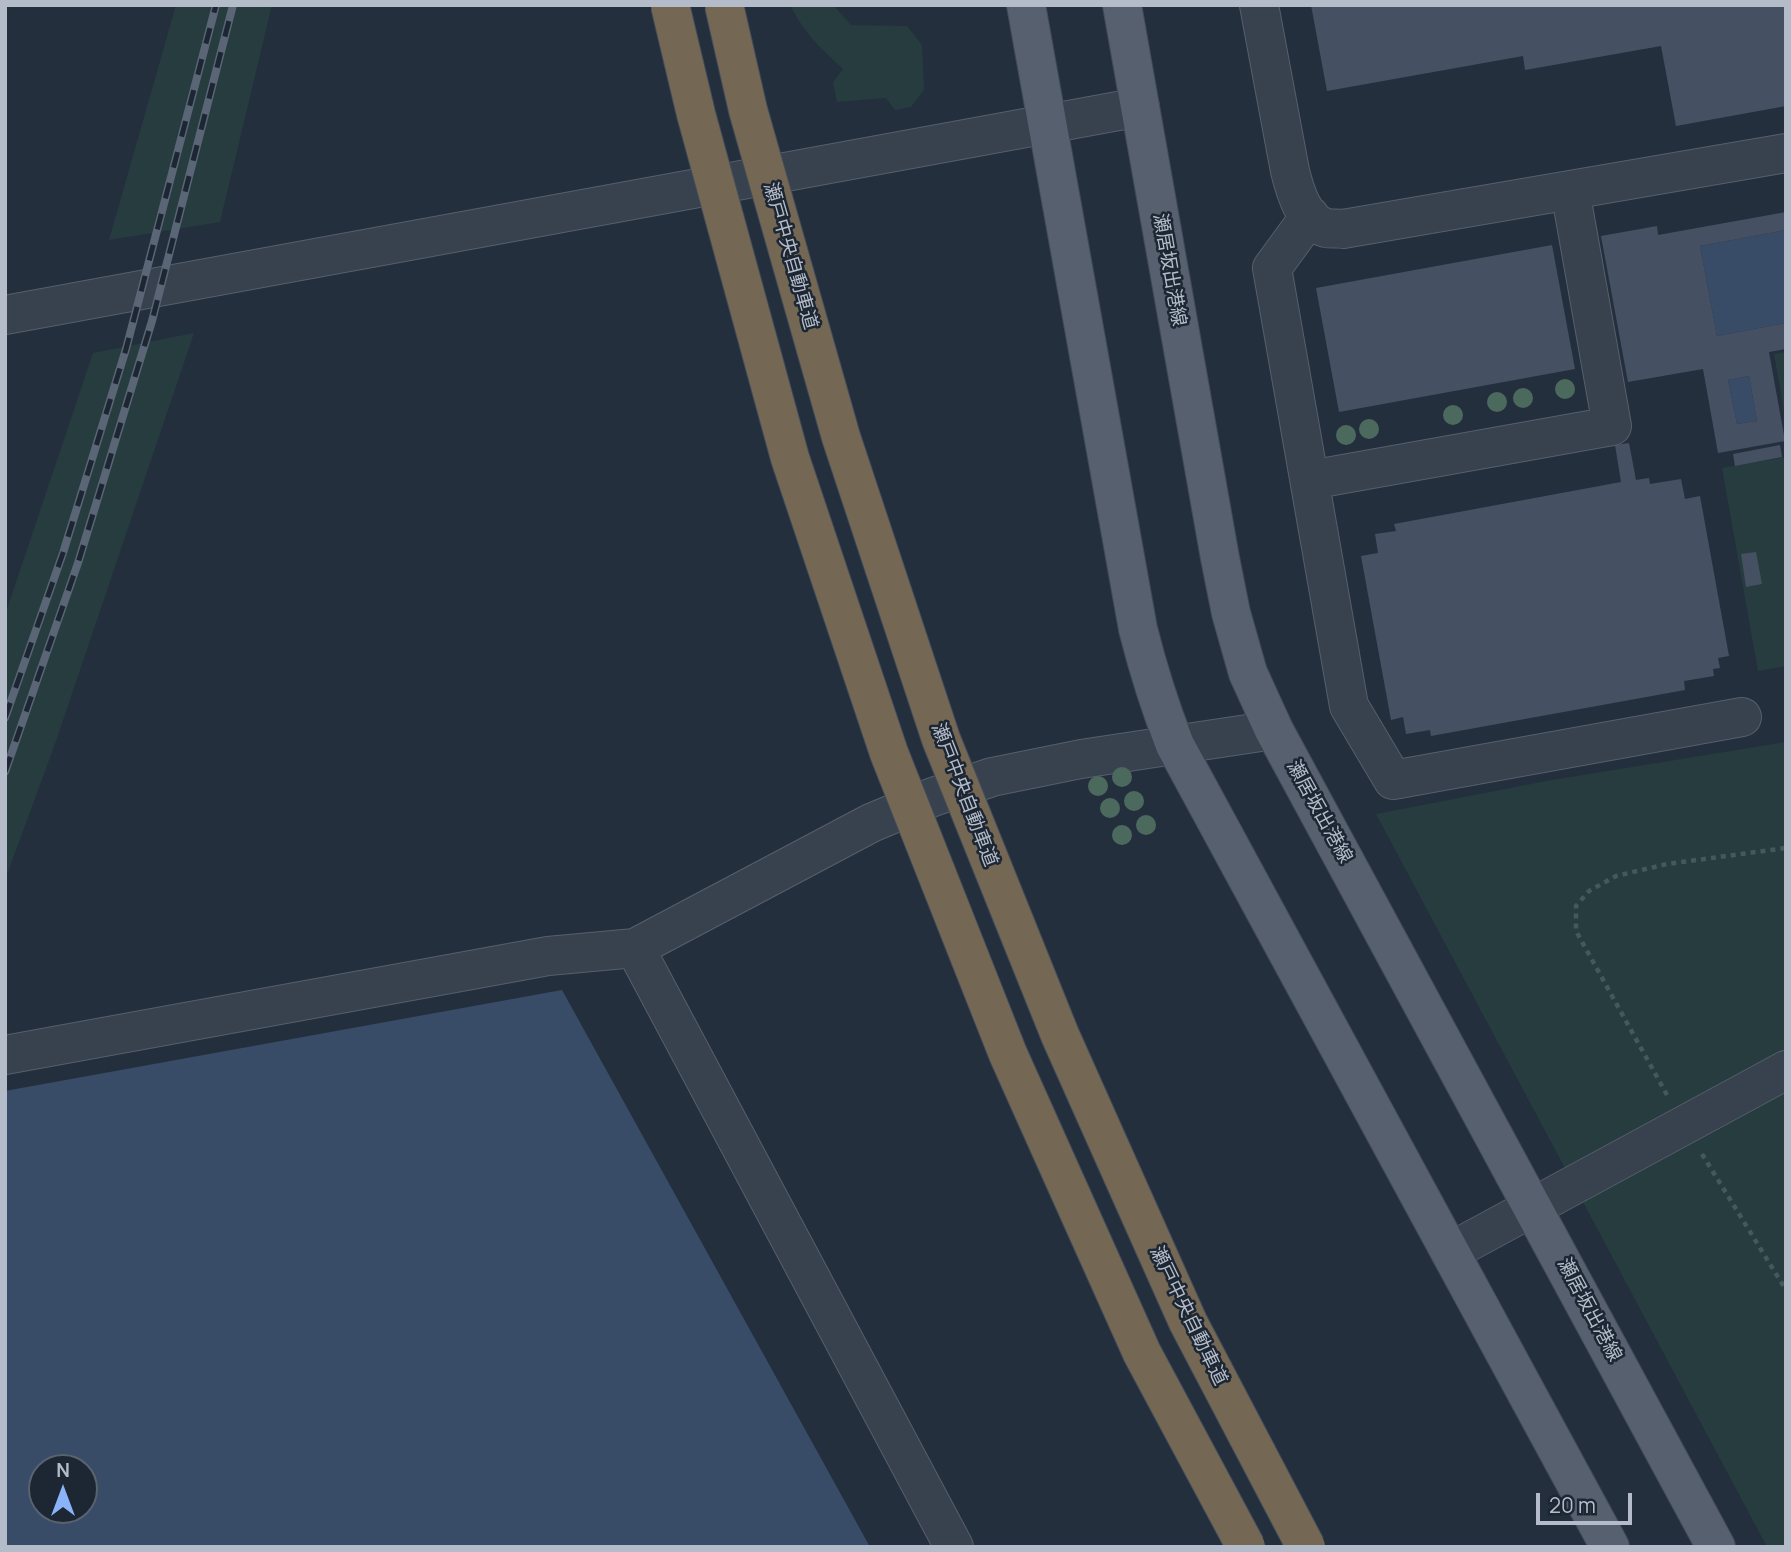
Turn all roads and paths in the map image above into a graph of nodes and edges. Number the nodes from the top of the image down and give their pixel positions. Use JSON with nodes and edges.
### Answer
{"nodes":[{"id":1,"x":670,"y":5,"type":"edge"},
{"id":2,"x":724,"y":5,"type":"edge"},
{"id":3,"x":1026,"y":5,"type":"edge"},
{"id":4,"x":1122,"y":5,"type":"edge"},
{"id":5,"x":1259,"y":5,"type":"edge"},
{"id":6,"x":1140,"y":107,"type":"junction"},
{"id":7,"x":1047,"y":125,"type":"junction"},
{"id":8,"x":1786,"y":153,"type":"edge"},
{"id":9,"x":1570,"y":190,"type":"junction"},
{"id":10,"x":1310,"y":216,"type":"junction"},
{"id":11,"x":5,"y":315,"type":"edge"},
{"id":12,"x":1310,"y":480,"type":"junction"},
{"id":13,"x":1742,"y":717,"type":"dead end"},
{"id":14,"x":1274,"y":730,"type":"junction"},
{"id":15,"x":1175,"y":745,"type":"junction"},
{"id":16,"x":1786,"y":848,"type":"edge"},
{"id":17,"x":635,"y":948,"type":"junction"},
{"id":18,"x":5,"y":1055,"type":"edge"},
{"id":19,"x":1786,"y":1070,"type":"edge"},
{"id":20,"x":1684,"y":1125,"type":"junction"},
{"id":21,"x":1534,"y":1207,"type":"junction"},
{"id":22,"x":1450,"y":1252,"type":"junction"},
{"id":23,"x":1786,"y":1290,"type":"edge"},
{"id":24,"x":954,"y":1547,"type":"edge"},
{"id":25,"x":1247,"y":1547,"type":"edge"},
{"id":26,"x":1306,"y":1547,"type":"edge"},
{"id":27,"x":1610,"y":1547,"type":"edge"},
{"id":28,"x":1716,"y":1547,"type":"edge"}],
"edges":[{"from":1,"to":25,"type":"highway","bridge":true},
{"from":2,"to":26,"type":"highway","name":"瀬戸中央自動車道","bridge":true},
{"from":3,"to":7,"type":"main road"},
{"from":4,"to":6,"type":"main road","name":"瀬居坂出港線"},
{"from":5,"to":10,"type":"street"},
{"from":6,"to":7,"type":"street"},
{"from":6,"to":14,"type":"main road","name":"瀬居坂出港線"},
{"from":7,"to":11,"type":"street"},
{"from":7,"to":15,"type":"main road"},
{"from":8,"to":9,"type":"street"},
{"from":9,"to":10,"type":"street"},
{"from":9,"to":12,"type":"street"},
{"from":10,"to":12,"type":"street"},
{"from":12,"to":13,"type":"street"},
{"from":14,"to":15,"type":"street"},
{"from":14,"to":21,"type":"main road","name":"瀬居坂出港線"},
{"from":15,"to":17,"type":"street"},
{"from":15,"to":22,"type":"main road"},
{"from":16,"to":20,"type":"path"},
{"from":17,"to":18,"type":"street"},
{"from":17,"to":24,"type":"street"},
{"from":19,"to":20,"type":"street"},
{"from":20,"to":21,"type":"street"},
{"from":20,"to":23,"type":"path"},
{"from":21,"to":22,"type":"street"},
{"from":21,"to":28,"type":"main road","name":"瀬居坂出港線"},
{"from":22,"to":27,"type":"main road"}]}
